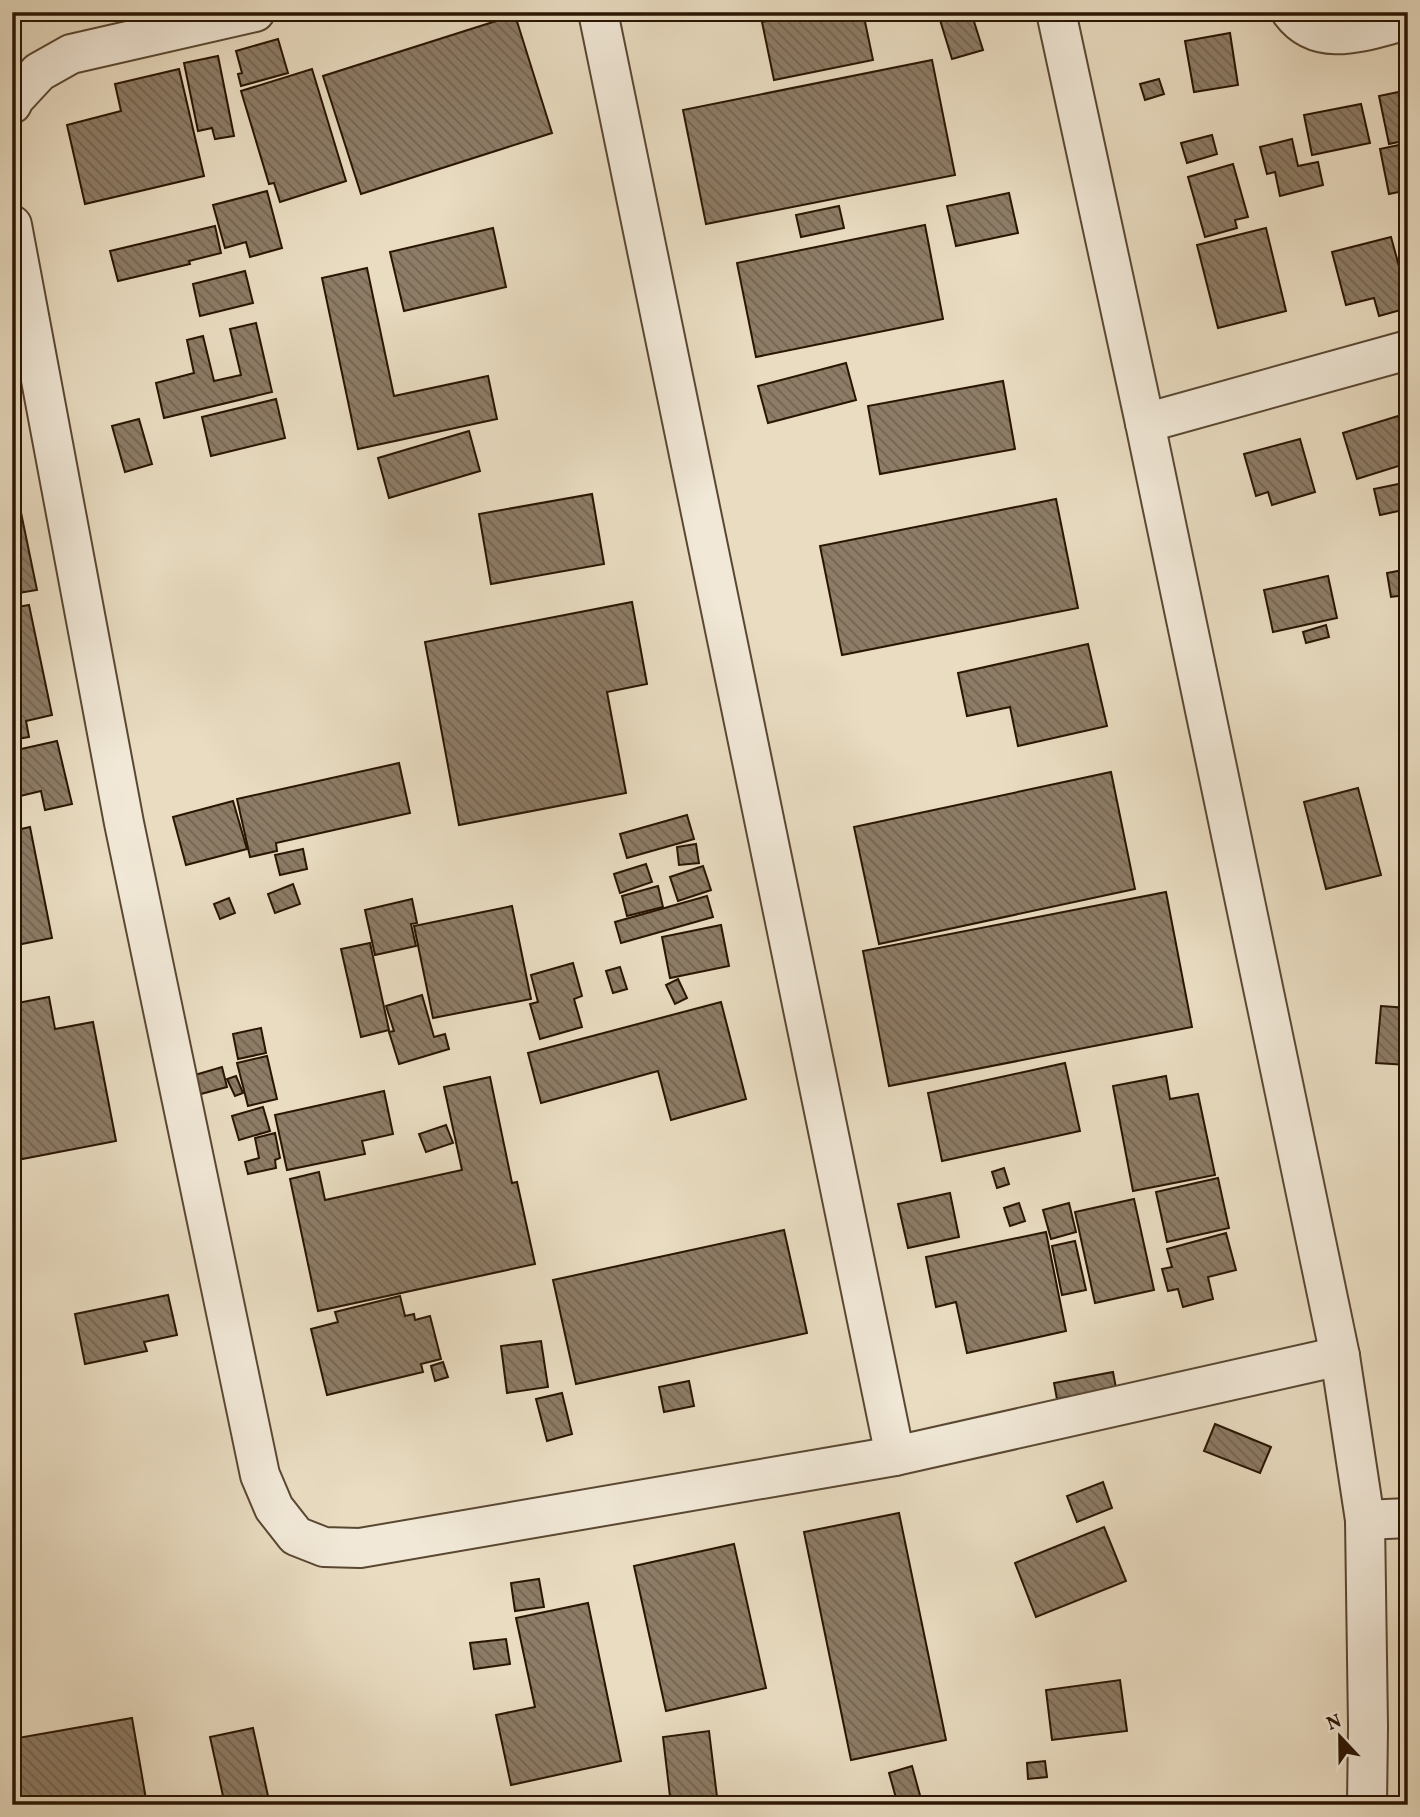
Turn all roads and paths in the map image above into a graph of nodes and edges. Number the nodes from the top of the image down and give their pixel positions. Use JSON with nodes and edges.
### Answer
{"nodes":[{"id":1,"x":255,"y":12,"type":"edge"},
{"id":2,"x":598,"y":12,"type":"edge"},
{"id":3,"x":1056,"y":12,"type":"edge"},
{"id":4,"x":1291,"y":12,"type":"edge"},
{"id":5,"x":1408,"y":20,"type":"edge"},
{"id":6,"x":12,"y":104,"type":"edge"},
{"id":7,"x":12,"y":225,"type":"edge"},
{"id":8,"x":1408,"y":350,"type":"edge"},
{"id":9,"x":1145,"y":423,"type":"junction"},
{"id":10,"x":1340,"y":1356,"type":"junction"},
{"id":11,"x":895,"y":1455,"type":"junction"},
{"id":12,"x":1408,"y":1518,"type":"edge"},
{"id":13,"x":1365,"y":1520,"type":"junction"},
{"id":14,"x":1367,"y":1805,"type":"edge"}],
"edges":[{"from":1,"to":6,"type":"street"},
{"from":2,"to":11,"type":"street"},
{"from":3,"to":9,"type":"street"},
{"from":4,"to":5,"type":"street"},
{"from":7,"to":11,"type":"street"},
{"from":8,"to":9,"type":"street"},
{"from":9,"to":10,"type":"street"},
{"from":10,"to":11,"type":"street"},
{"from":10,"to":13,"type":"street"},
{"from":12,"to":13,"type":"street"},
{"from":13,"to":14,"type":"street"}]}
